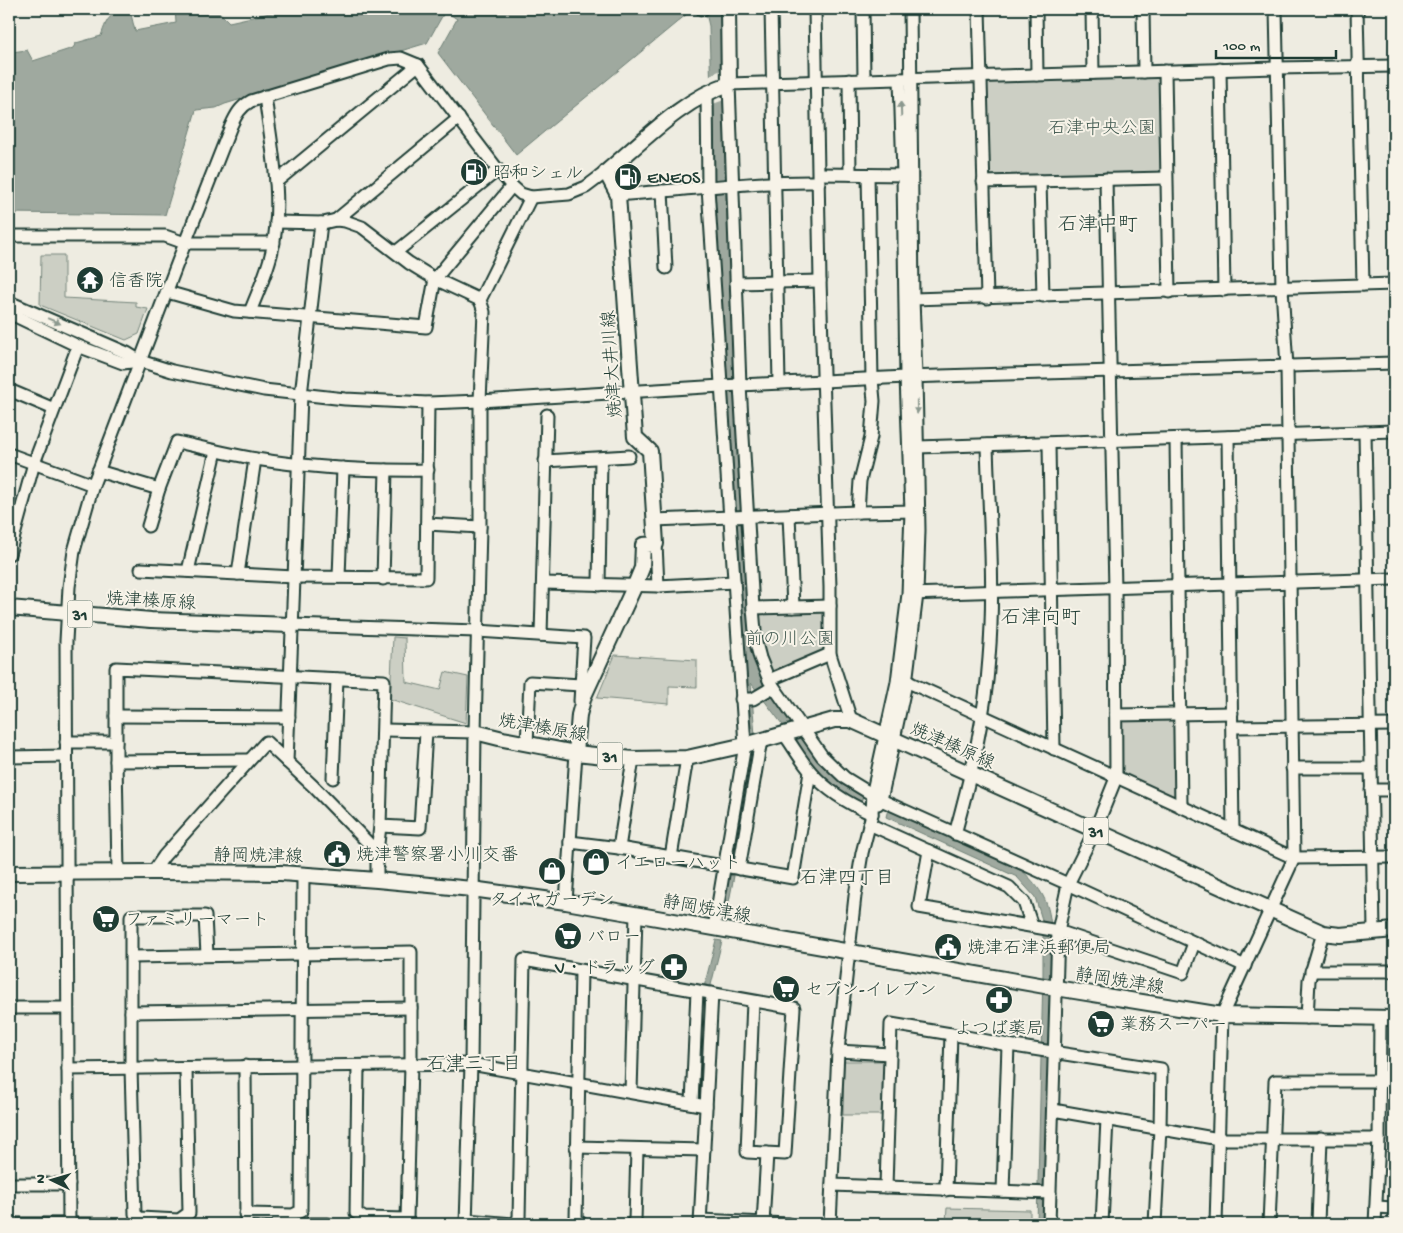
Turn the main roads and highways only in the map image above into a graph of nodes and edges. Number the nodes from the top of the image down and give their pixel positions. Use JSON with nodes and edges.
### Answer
{"nodes":[{"id":1,"x":728,"y":9,"type":"edge"},
{"id":2,"x":9,"y":608,"type":"edge"},
{"id":3,"x":291,"y":625,"type":"road end"},
{"id":4,"x":475,"y":732,"type":"road end"},
{"id":5,"x":576,"y":753,"type":"junction"},
{"id":6,"x":9,"y":873,"type":"edge"},
{"id":7,"x":1394,"y":930,"type":"edge"},
{"id":8,"x":1394,"y":1018,"type":"edge"}],
"edges":[{"from":1,"to":5,"type":"main road","name":"焼津大井川線"},
{"from":2,"to":3,"type":"main road","name":"焼津榛原線","number":"31"},
{"from":4,"to":5,"type":"main road","name":"焼津榛原線","number":"31"},
{"from":5,"to":7,"type":"main road","name":"焼津榛原線","number":"31"},
{"from":6,"to":8,"type":"main road","name":"静岡焼津線"}]}
